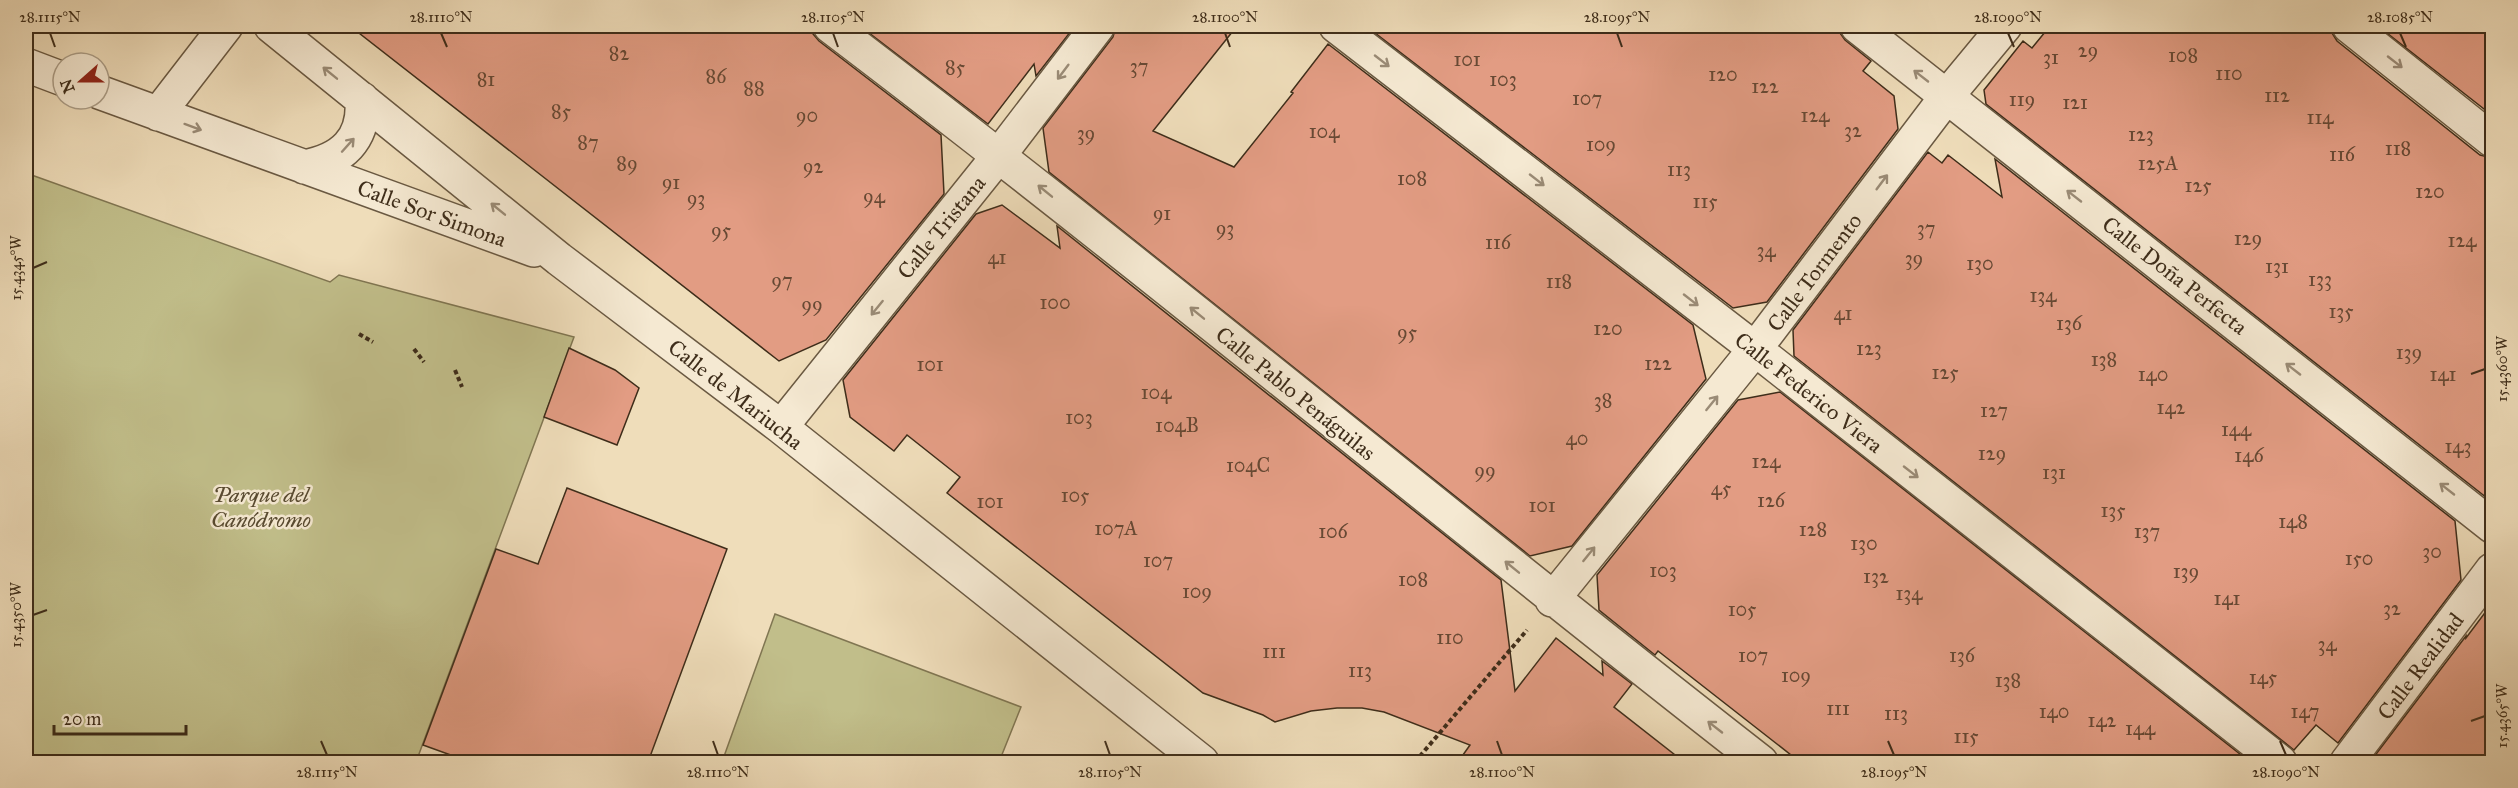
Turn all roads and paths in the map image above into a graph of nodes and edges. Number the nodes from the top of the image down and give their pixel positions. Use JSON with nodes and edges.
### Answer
{"nodes":[{"id":1,"x":226,"y":26,"type":"edge"},
{"id":2,"x":271,"y":26,"type":"edge"},
{"id":3,"x":830,"y":26,"type":"edge"},
{"id":4,"x":1098,"y":26,"type":"edge"},
{"id":5,"x":1336,"y":26,"type":"edge"},
{"id":6,"x":1857,"y":26,"type":"edge"},
{"id":7,"x":2005,"y":26,"type":"edge"},
{"id":8,"x":2349,"y":26,"type":"edge"},
{"id":9,"x":26,"y":64,"type":"edge"},
{"id":10,"x":51,"y":73,"type":"edge"},
{"id":11,"x":111,"y":96,"type":"edge"},
{"id":12,"x":1947,"y":96,"type":"junction"},
{"id":13,"x":362,"y":99,"type":"junction"},
{"id":14,"x":158,"y":114,"type":"junction"},
{"id":15,"x":2493,"y":140,"type":"edge"},
{"id":16,"x":1000,"y":154,"type":"junction"},
{"id":17,"x":304,"y":167,"type":"junction"},
{"id":18,"x":559,"y":259,"type":"junction"},
{"id":19,"x":360,"y":334,"type":"dead end"},
{"id":20,"x":374,"y":342,"type":"dead end"},
{"id":21,"x":414,"y":349,"type":"dead end"},
{"id":22,"x":1755,"y":349,"type":"junction"},
{"id":23,"x":424,"y":362,"type":"dead end"},
{"id":24,"x":455,"y":370,"type":"dead end"},
{"id":25,"x":462,"y":387,"type":"dead end"},
{"id":26,"x":781,"y":427,"type":"junction"},
{"id":27,"x":2493,"y":526,"type":"edge"},
{"id":28,"x":2493,"y":570,"type":"edge"},
{"id":29,"x":1552,"y":600,"type":"junction"},
{"id":30,"x":1202,"y":762,"type":"edge"},
{"id":31,"x":1415,"y":762,"type":"edge"},
{"id":32,"x":1761,"y":762,"type":"edge"},
{"id":33,"x":2280,"y":762,"type":"edge"},
{"id":34,"x":2348,"y":762,"type":"edge"}],
"edges":[{"from":1,"to":14,"type":"street"},
{"from":13,"to":2,"type":"street","name":"Calle de Mariucha","one_way":true},
{"from":3,"to":16,"type":"street","name":"Calle Pablo Penáguilas"},
{"from":4,"to":16,"type":"street","name":"Calle Tristana","one_way":true},
{"from":5,"to":22,"type":"street","name":"Calle Federico Viera","one_way":true},
{"from":12,"to":6,"type":"street","name":"Calle Doña Perfecta","one_way":true},
{"from":7,"to":12,"type":"street","name":"Calle Tormento"},
{"from":8,"to":15,"type":"street","one_way":true},
{"from":9,"to":10,"type":"street"},
{"from":11,"to":14,"type":"street","name":"Calle Sor Simona"},
{"from":22,"to":12,"type":"street","name":"Calle Tormento","one_way":true},
{"from":27,"to":12,"type":"street","name":"Calle Doña Perfecta","one_way":true},
{"from":17,"to":13,"type":"street","name":"Calle Sor Simona","one_way":true},
{"from":18,"to":13,"type":"street","name":"Calle de Mariucha","one_way":true},
{"from":14,"to":17,"type":"street","name":"Calle Sor Simona","one_way":true},
{"from":16,"to":26,"type":"street","name":"Calle Tristana","one_way":true},
{"from":29,"to":16,"type":"street","name":"Calle Pablo Penáguilas","one_way":true},
{"from":17,"to":18,"type":"street","name":"Calle Sor Simona"},
{"from":18,"to":26,"type":"street","name":"Calle de Mariucha"},
{"from":19,"to":20,"type":"path"},
{"from":21,"to":23,"type":"path"},
{"from":29,"to":22,"type":"street","name":"Calle Tormento","one_way":true},
{"from":22,"to":33,"type":"street","name":"Calle Federico Viera","one_way":true},
{"from":24,"to":25,"type":"path"},
{"from":26,"to":30,"type":"street","name":"Calle de Mariucha"},
{"from":28,"to":34,"type":"street","name":"Calle Realidad"},
{"from":29,"to":31,"type":"path"},
{"from":32,"to":29,"type":"street","name":"Calle Pablo Penáguilas","one_way":true}]}
